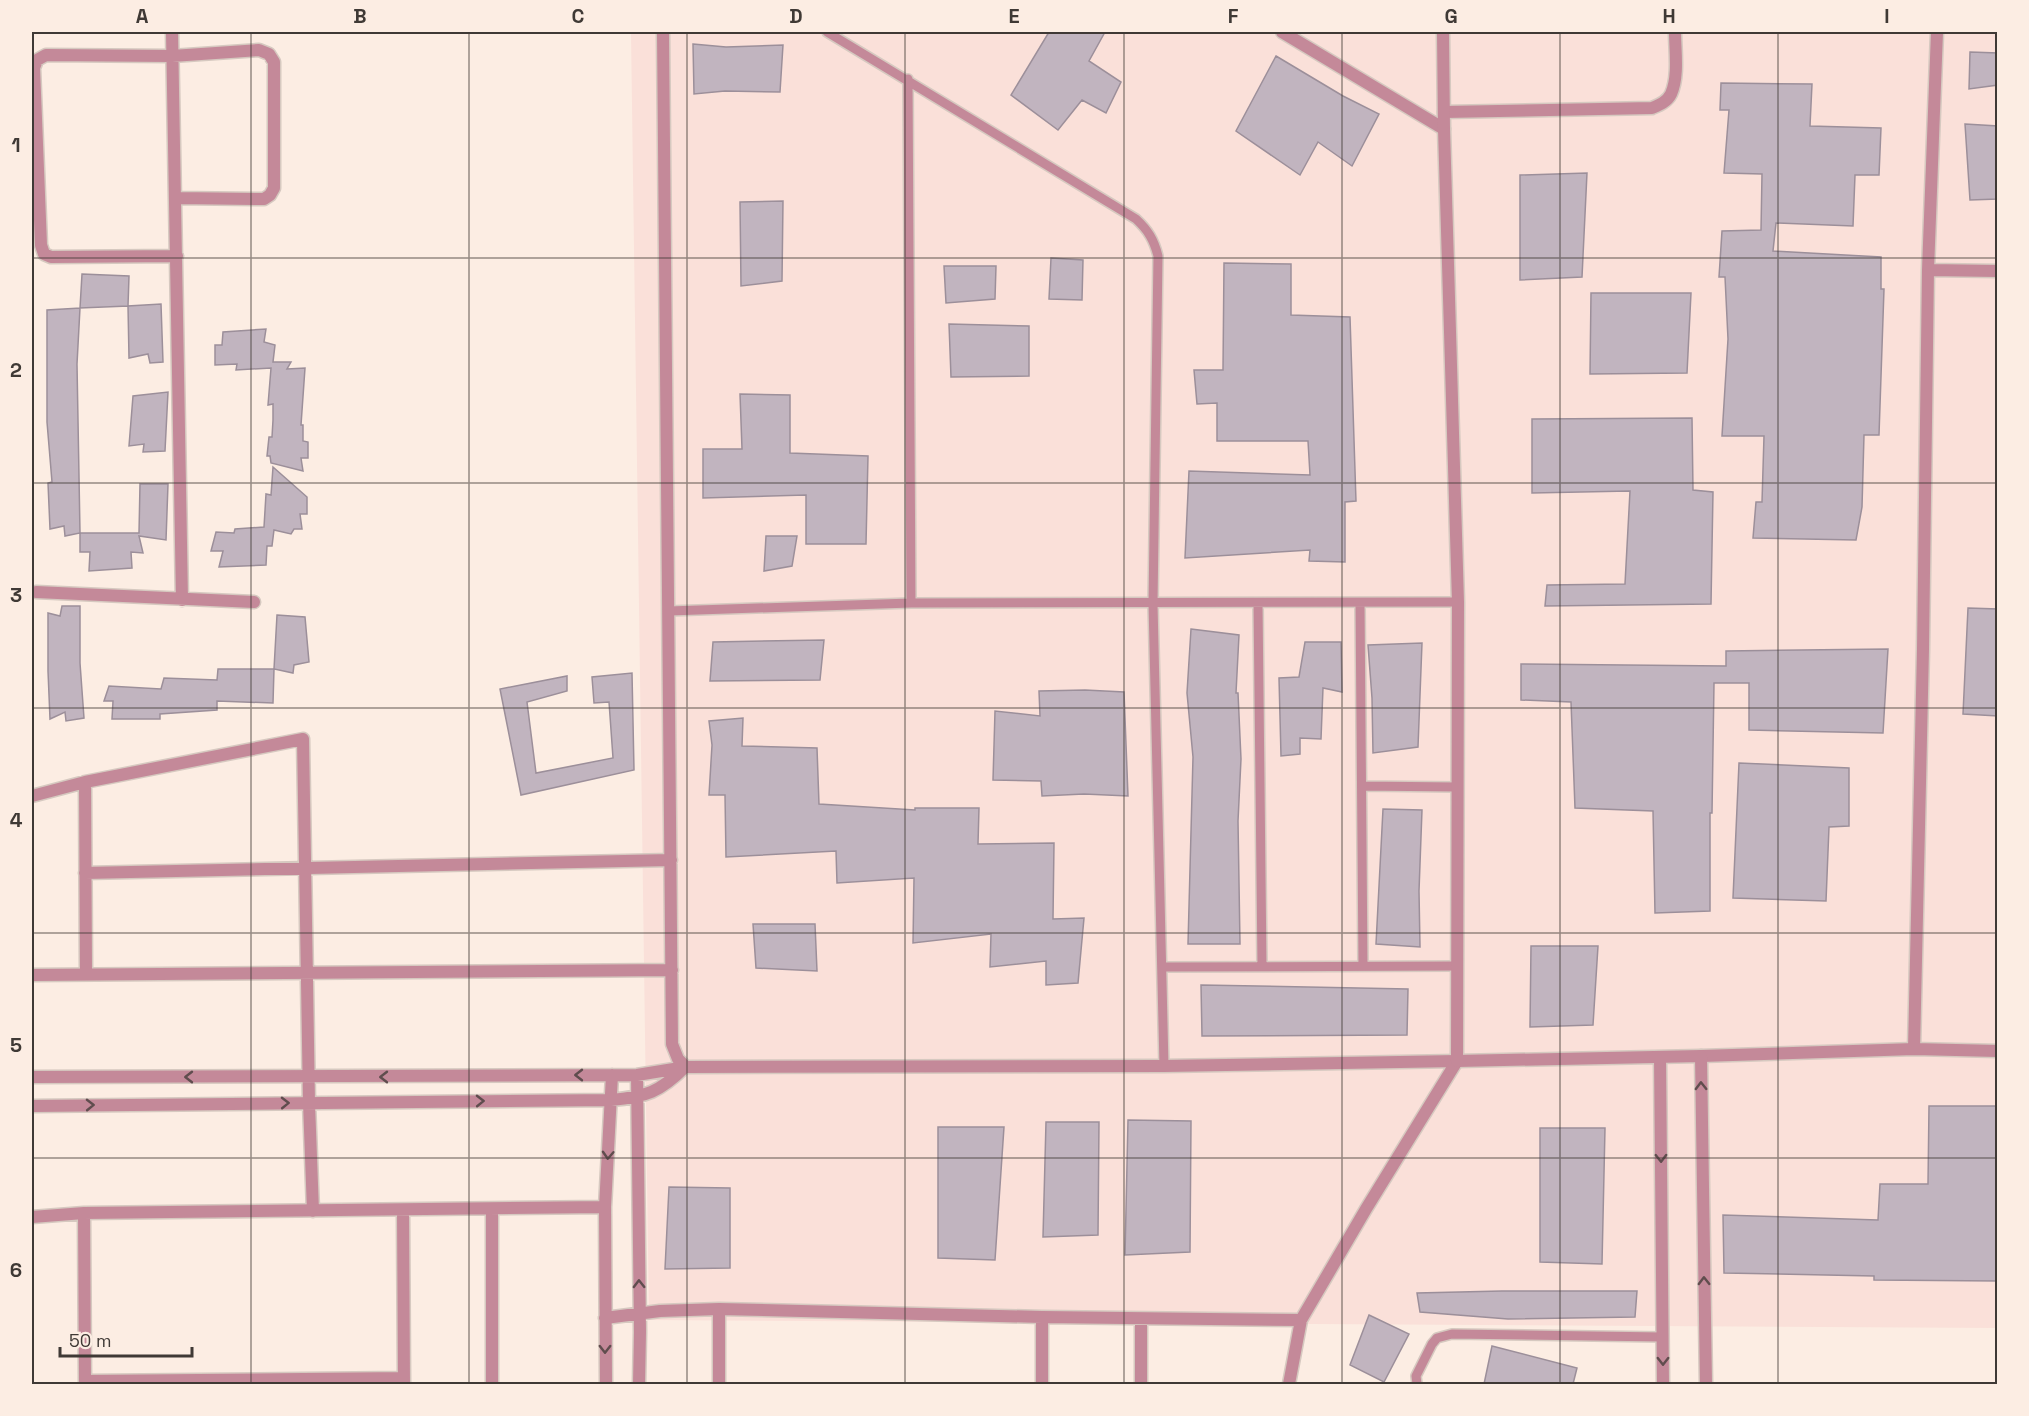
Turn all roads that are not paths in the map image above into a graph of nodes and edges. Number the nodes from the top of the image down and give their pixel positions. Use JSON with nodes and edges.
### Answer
{"nodes":[{"id":1,"x":172,"y":32,"type":"edge"},
{"id":2,"x":663,"y":32,"type":"edge"},
{"id":3,"x":827,"y":32,"type":"edge"},
{"id":4,"x":1282,"y":32,"type":"edge"},
{"id":5,"x":1443,"y":32,"type":"edge"},
{"id":6,"x":1675,"y":32,"type":"edge"},
{"id":7,"x":1937,"y":32,"type":"edge"},
{"id":8,"x":172,"y":56,"type":"junction"},
{"id":9,"x":908,"y":80,"type":"junction"},
{"id":10,"x":1444,"y":112,"type":"junction"},
{"id":11,"x":1444,"y":129,"type":"junction"},
{"id":12,"x":176,"y":198,"type":"junction"},
{"id":13,"x":177,"y":256,"type":"junction"},
{"id":14,"x":1928,"y":270,"type":"junction"},
{"id":15,"x":1998,"y":271,"type":"edge"},
{"id":16,"x":36,"y":592,"type":"dead end"},
{"id":17,"x":183,"y":600,"type":"junction"},
{"id":18,"x":254,"y":602,"type":"dead end"},
{"id":19,"x":1458,"y":602,"type":"junction"},
{"id":20,"x":911,"y":603,"type":"junction"},
{"id":21,"x":1258,"y":603,"type":"junction"},
{"id":22,"x":1360,"y":603,"type":"junction"},
{"id":23,"x":1153,"y":604,"type":"junction"},
{"id":24,"x":669,"y":611,"type":"junction"},
{"id":25,"x":85,"y":782,"type":"junction"},
{"id":26,"x":1362,"y":786,"type":"junction"},
{"id":27,"x":1457,"y":787,"type":"junction"},
{"id":28,"x":32,"y":796,"type":"edge"},
{"id":29,"x":671,"y":860,"type":"junction"},
{"id":30,"x":307,"y":868,"type":"junction"},
{"id":31,"x":85,"y":873,"type":"junction"},
{"id":32,"x":1363,"y":966,"type":"junction"},
{"id":33,"x":1457,"y":966,"type":"junction"},
{"id":34,"x":1162,"y":967,"type":"junction"},
{"id":35,"x":1262,"y":967,"type":"junction"},
{"id":36,"x":672,"y":970,"type":"junction"},
{"id":37,"x":306,"y":973,"type":"junction"},
{"id":38,"x":86,"y":974,"type":"junction"},
{"id":39,"x":32,"y":975,"type":"edge"},
{"id":40,"x":1914,"y":1049,"type":"junction"},
{"id":41,"x":1998,"y":1051,"type":"edge"},
{"id":42,"x":1701,"y":1056,"type":"junction"},
{"id":43,"x":1660,"y":1057,"type":"junction"},
{"id":44,"x":1457,"y":1061,"type":"junction"},
{"id":45,"x":1164,"y":1066,"type":"junction"},
{"id":46,"x":686,"y":1067,"type":"junction"},
{"id":47,"x":612,"y":1075,"type":"junction"},
{"id":48,"x":637,"y":1075,"type":"junction"},
{"id":49,"x":32,"y":1077,"type":"edge"},
{"id":50,"x":309,"y":1078,"type":"junction"},
{"id":51,"x":638,"y":1098,"type":"junction"},
{"id":52,"x":611,"y":1100,"type":"junction"},
{"id":53,"x":309,"y":1103,"type":"junction"},
{"id":54,"x":32,"y":1106,"type":"edge"},
{"id":55,"x":606,"y":1207,"type":"junction"},
{"id":56,"x":492,"y":1209,"type":"junction"},
{"id":57,"x":403,"y":1210,"type":"junction"},
{"id":58,"x":313,"y":1211,"type":"junction"},
{"id":59,"x":84,"y":1213,"type":"junction"},
{"id":60,"x":32,"y":1217,"type":"edge"},
{"id":61,"x":719,"y":1309,"type":"junction"},
{"id":62,"x":639,"y":1314,"type":"junction"},
{"id":63,"x":1042,"y":1317,"type":"junction"},
{"id":64,"x":605,"y":1318,"type":"junction"},
{"id":65,"x":1141,"y":1319,"type":"junction"},
{"id":66,"x":1301,"y":1320,"type":"junction"},
{"id":67,"x":1663,"y":1337,"type":"junction"},
{"id":68,"x":404,"y":1381,"type":"edge"},
{"id":69,"x":86,"y":1383,"type":"edge"},
{"id":70,"x":492,"y":1384,"type":"edge"},
{"id":71,"x":606,"y":1384,"type":"edge"},
{"id":72,"x":639,"y":1384,"type":"edge"},
{"id":73,"x":719,"y":1384,"type":"edge"},
{"id":74,"x":1042,"y":1384,"type":"edge"},
{"id":75,"x":1141,"y":1384,"type":"edge"},
{"id":76,"x":1289,"y":1384,"type":"edge"},
{"id":77,"x":1417,"y":1384,"type":"edge"},
{"id":78,"x":1663,"y":1384,"type":"edge"},
{"id":79,"x":1706,"y":1384,"type":"edge"}],
"edges":[{"from":1,"to":8,"type":"street"},
{"from":2,"to":24,"type":"street"},
{"from":3,"to":9,"type":"lane"},
{"from":4,"to":11,"type":"street"},
{"from":5,"to":10,"type":"street"},
{"from":6,"to":10,"type":"street"},
{"from":7,"to":14,"type":"street"},
{"from":8,"to":12,"type":"street"},
{"from":8,"to":12,"type":"street"},
{"from":8,"to":13,"type":"street"},
{"from":9,"to":20,"type":"lane"},
{"from":9,"to":23,"type":"lane"},
{"from":10,"to":11,"type":"street"},
{"from":11,"to":19,"type":"street"},
{"from":12,"to":13,"type":"street"},
{"from":13,"to":17,"type":"street"},
{"from":14,"to":15,"type":"street"},
{"from":14,"to":40,"type":"street"},
{"from":16,"to":17,"type":"street"},
{"from":17,"to":18,"type":"street"},
{"from":19,"to":22,"type":"lane"},
{"from":19,"to":27,"type":"street"},
{"from":20,"to":23,"type":"lane"},
{"from":20,"to":24,"type":"lane"},
{"from":21,"to":22,"type":"lane"},
{"from":21,"to":23,"type":"lane"},
{"from":21,"to":35,"type":"lane"},
{"from":22,"to":26,"type":"lane"},
{"from":23,"to":34,"type":"lane"},
{"from":24,"to":29,"type":"street"},
{"from":25,"to":28,"type":"street"},
{"from":25,"to":30,"type":"street"},
{"from":25,"to":31,"type":"street"},
{"from":26,"to":27,"type":"lane"},
{"from":26,"to":32,"type":"lane"},
{"from":27,"to":33,"type":"street"},
{"from":29,"to":30,"type":"street"},
{"from":29,"to":36,"type":"street"},
{"from":30,"to":31,"type":"street"},
{"from":30,"to":37,"type":"street"},
{"from":31,"to":38,"type":"street"},
{"from":32,"to":33,"type":"lane"},
{"from":32,"to":35,"type":"lane"},
{"from":33,"to":44,"type":"street"},
{"from":34,"to":35,"type":"lane"},
{"from":34,"to":45,"type":"lane"},
{"from":36,"to":37,"type":"street"},
{"from":36,"to":46,"type":"street"},
{"from":37,"to":38,"type":"street"},
{"from":37,"to":50,"type":"street"},
{"from":38,"to":39,"type":"street"},
{"from":40,"to":41,"type":"street"},
{"from":40,"to":42,"type":"street"},
{"from":42,"to":43,"type":"street"},
{"from":79,"to":42,"type":"street","one_way":true},
{"from":43,"to":44,"type":"street"},
{"from":43,"to":67,"type":"street","one_way":true},
{"from":44,"to":45,"type":"street"},
{"from":44,"to":66,"type":"street"},
{"from":45,"to":46,"type":"street"},
{"from":46,"to":48,"type":"street"},
{"from":46,"to":51,"type":"street"},
{"from":47,"to":48,"type":"street"},
{"from":47,"to":50,"type":"street","one_way":true},
{"from":47,"to":52,"type":"street"},
{"from":48,"to":51,"type":"street"},
{"from":50,"to":49,"type":"street","one_way":true},
{"from":50,"to":53,"type":"street"},
{"from":51,"to":52,"type":"street"},
{"from":62,"to":51,"type":"street","one_way":true},
{"from":53,"to":52,"type":"street","one_way":true},
{"from":52,"to":55,"type":"street","one_way":true},
{"from":54,"to":53,"type":"street","one_way":true},
{"from":53,"to":58,"type":"street"},
{"from":55,"to":56,"type":"street"},
{"from":55,"to":64,"type":"street"},
{"from":56,"to":57,"type":"street"},
{"from":56,"to":70,"type":"street"},
{"from":57,"to":58,"type":"street"},
{"from":57,"to":68,"type":"street"},
{"from":58,"to":59,"type":"street"},
{"from":59,"to":60,"type":"street"},
{"from":59,"to":69,"type":"street"},
{"from":61,"to":62,"type":"street"},
{"from":61,"to":63,"type":"street"},
{"from":61,"to":73,"type":"street"},
{"from":62,"to":64,"type":"street"},
{"from":62,"to":72,"type":"street"},
{"from":63,"to":65,"type":"street"},
{"from":63,"to":74,"type":"street"},
{"from":64,"to":71,"type":"street","one_way":true},
{"from":65,"to":66,"type":"street"},
{"from":65,"to":75,"type":"street"},
{"from":66,"to":76,"type":"street"},
{"from":67,"to":77,"type":"lane"},
{"from":67,"to":78,"type":"street","one_way":true},
{"from":68,"to":69,"type":"street"}]}
